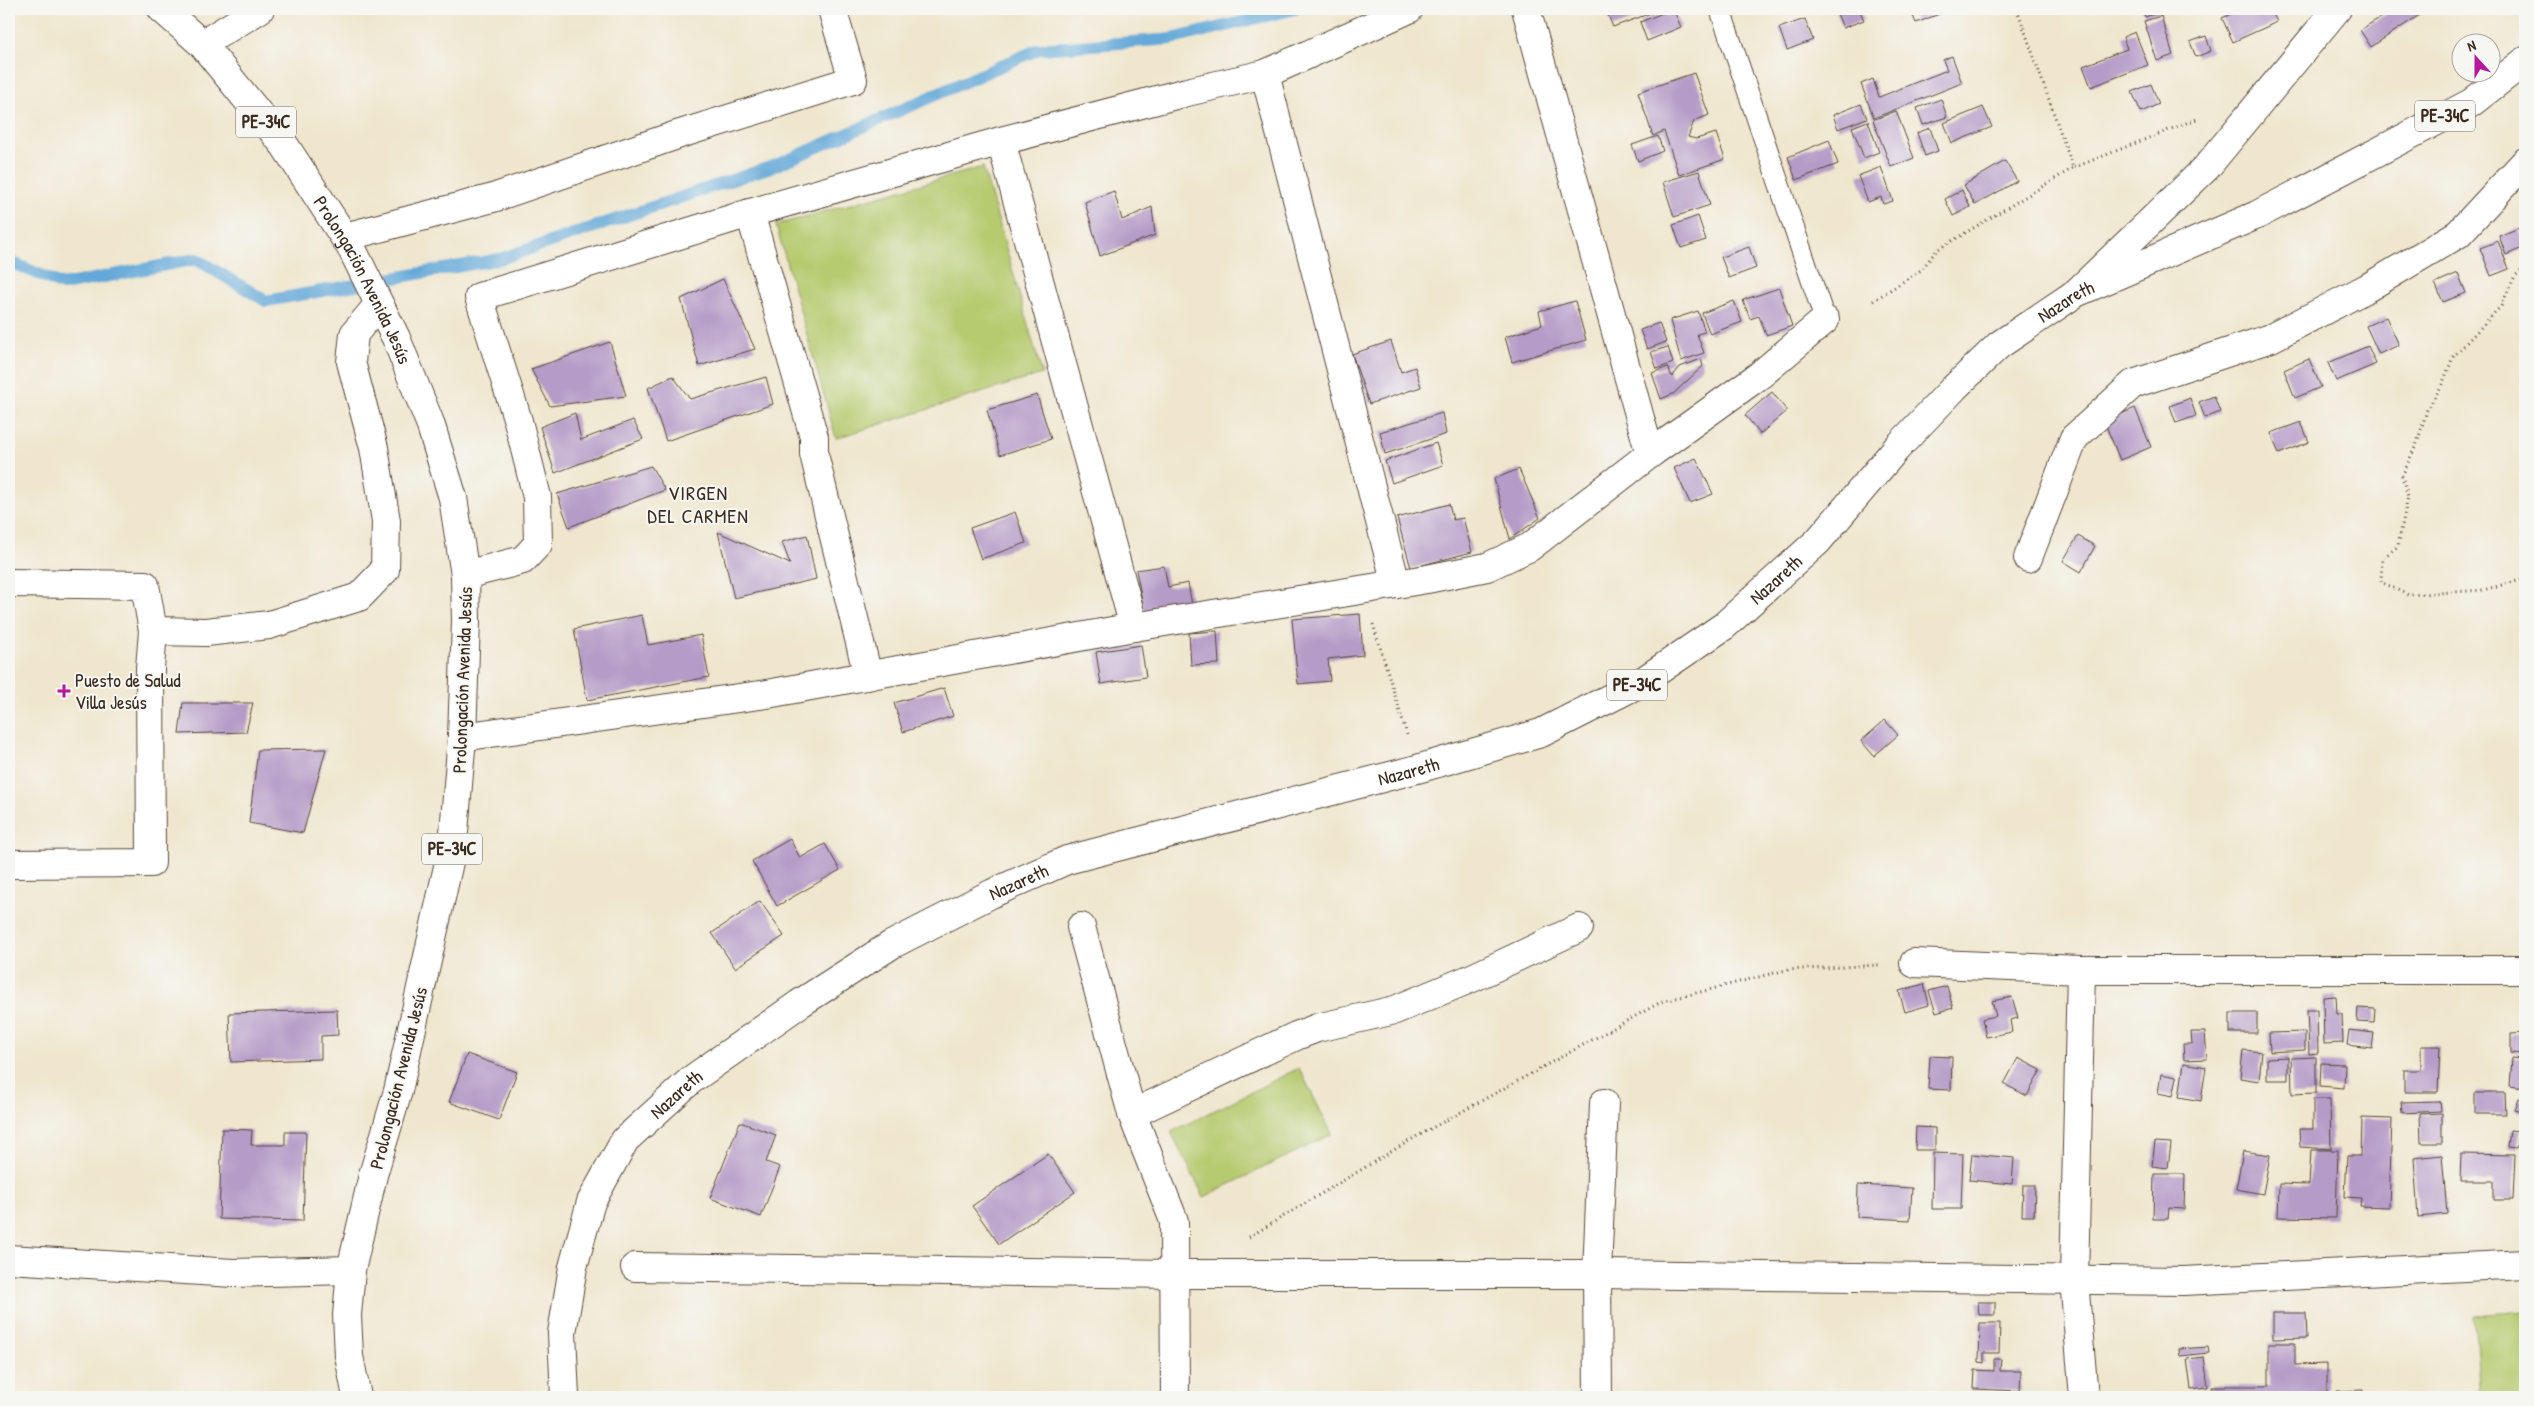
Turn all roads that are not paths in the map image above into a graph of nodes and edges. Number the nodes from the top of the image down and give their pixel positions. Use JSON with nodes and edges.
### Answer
{"nodes":[{"id":1,"x":162,"y":9,"type":"edge"},
{"id":2,"x":260,"y":9,"type":"edge"},
{"id":3,"x":832,"y":9,"type":"edge"},
{"id":4,"x":1409,"y":9,"type":"edge"},
{"id":5,"x":1526,"y":9,"type":"edge"},
{"id":6,"x":1720,"y":9,"type":"edge"},
{"id":7,"x":2337,"y":9,"type":"edge"},
{"id":8,"x":202,"y":44,"type":"junction"},
{"id":9,"x":2525,"y":61,"type":"edge"},
{"id":10,"x":1265,"y":74,"type":"junction"},
{"id":11,"x":1001,"y":141,"type":"junction"},
{"id":12,"x":2525,"y":162,"type":"edge"},
{"id":13,"x":750,"y":213,"type":"junction"},
{"id":14,"x":349,"y":243,"type":"junction"},
{"id":15,"x":2076,"y":293,"type":"junction"},
{"id":16,"x":378,"y":304,"type":"junction"},
{"id":17,"x":1825,"y":320,"type":"joint"},
{"id":18,"x":1650,"y":454,"type":"junction"},
{"id":19,"x":2028,"y":558,"type":"dead end"},
{"id":20,"x":465,"y":575,"type":"junction"},
{"id":21,"x":9,"y":583,"type":"edge"},
{"id":22,"x":1396,"y":584,"type":"junction"},
{"id":23,"x":1134,"y":628,"type":"junction"},
{"id":24,"x":153,"y":631,"type":"junction"},
{"id":25,"x":868,"y":676,"type":"junction"},
{"id":26,"x":462,"y":737,"type":"junction"},
{"id":27,"x":9,"y":864,"type":"edge"},
{"id":28,"x":1080,"y":927,"type":"dead end"},
{"id":29,"x":1579,"y":928,"type":"dead end"},
{"id":30,"x":1914,"y":963,"type":"road end"},
{"id":31,"x":2081,"y":970,"type":"junction"},
{"id":32,"x":2525,"y":970,"type":"edge"},
{"id":33,"x":1604,"y":1103,"type":"dead end"},
{"id":34,"x":1132,"y":1114,"type":"junction"},
{"id":35,"x":9,"y":1259,"type":"edge"},
{"id":36,"x":2525,"y":1264,"type":"edge"},
{"id":37,"x":635,"y":1267,"type":"dead end"},
{"id":38,"x":350,"y":1270,"type":"junction"},
{"id":39,"x":1175,"y":1274,"type":"junction"},
{"id":40,"x":1597,"y":1274,"type":"junction"},
{"id":41,"x":2074,"y":1280,"type":"junction"},
{"id":42,"x":356,"y":1397,"type":"edge"},
{"id":43,"x":565,"y":1397,"type":"edge"},
{"id":44,"x":1175,"y":1397,"type":"edge"},
{"id":45,"x":1598,"y":1397,"type":"edge"},
{"id":46,"x":2084,"y":1397,"type":"edge"}],
"edges":[{"from":1,"to":8,"type":"street","name":"Prolongación Avenida Jesús","number":"PE-34C"},
{"from":2,"to":8,"type":"street"},
{"from":3,"to":14,"type":"street"},
{"from":4,"to":10,"type":"street"},
{"from":5,"to":18,"type":"street"},
{"from":6,"to":17,"type":"lane"},
{"from":7,"to":15,"type":"street"},
{"from":8,"to":14,"type":"street","name":"Prolongación Avenida Jesús","number":"PE-34C"},
{"from":9,"to":15,"type":"street","name":"Nazareth","number":"PE-34C"},
{"from":10,"to":11,"type":"street"},
{"from":10,"to":22,"type":"street"},
{"from":11,"to":13,"type":"street"},
{"from":11,"to":23,"type":"street"},
{"from":12,"to":19,"type":"street"},
{"from":13,"to":20,"type":"street"},
{"from":13,"to":25,"type":"street"},
{"from":14,"to":16,"type":"street","name":"Prolongación Avenida Jesús","number":"PE-34C"},
{"from":15,"to":43,"type":"street","name":"Nazareth","number":"PE-34C"},
{"from":16,"to":20,"type":"street","name":"Prolongación Avenida Jesús","number":"PE-34C"},
{"from":16,"to":24,"type":"street"},
{"from":17,"to":18,"type":"street"},
{"from":18,"to":22,"type":"street"},
{"from":20,"to":26,"type":"street","name":"Prolongación Avenida Jesús","number":"PE-34C"},
{"from":21,"to":24,"type":"street"},
{"from":22,"to":23,"type":"street"},
{"from":23,"to":25,"type":"street"},
{"from":24,"to":27,"type":"street"},
{"from":25,"to":26,"type":"street"},
{"from":26,"to":38,"type":"street","name":"Prolongación Avenida Jesús","number":"PE-34C"},
{"from":28,"to":34,"type":"street"},
{"from":29,"to":34,"type":"street"},
{"from":30,"to":31,"type":"street"},
{"from":31,"to":32,"type":"street"},
{"from":31,"to":41,"type":"street"},
{"from":33,"to":40,"type":"street"},
{"from":34,"to":39,"type":"street"},
{"from":35,"to":38,"type":"street"},
{"from":36,"to":41,"type":"street"},
{"from":37,"to":39,"type":"street"},
{"from":38,"to":42,"type":"street","name":"Prolongación Avenida Jesús","number":"PE-34C"},
{"from":39,"to":40,"type":"street"},
{"from":39,"to":44,"type":"street"},
{"from":40,"to":41,"type":"street"},
{"from":40,"to":45,"type":"street"},
{"from":41,"to":46,"type":"street"}]}
